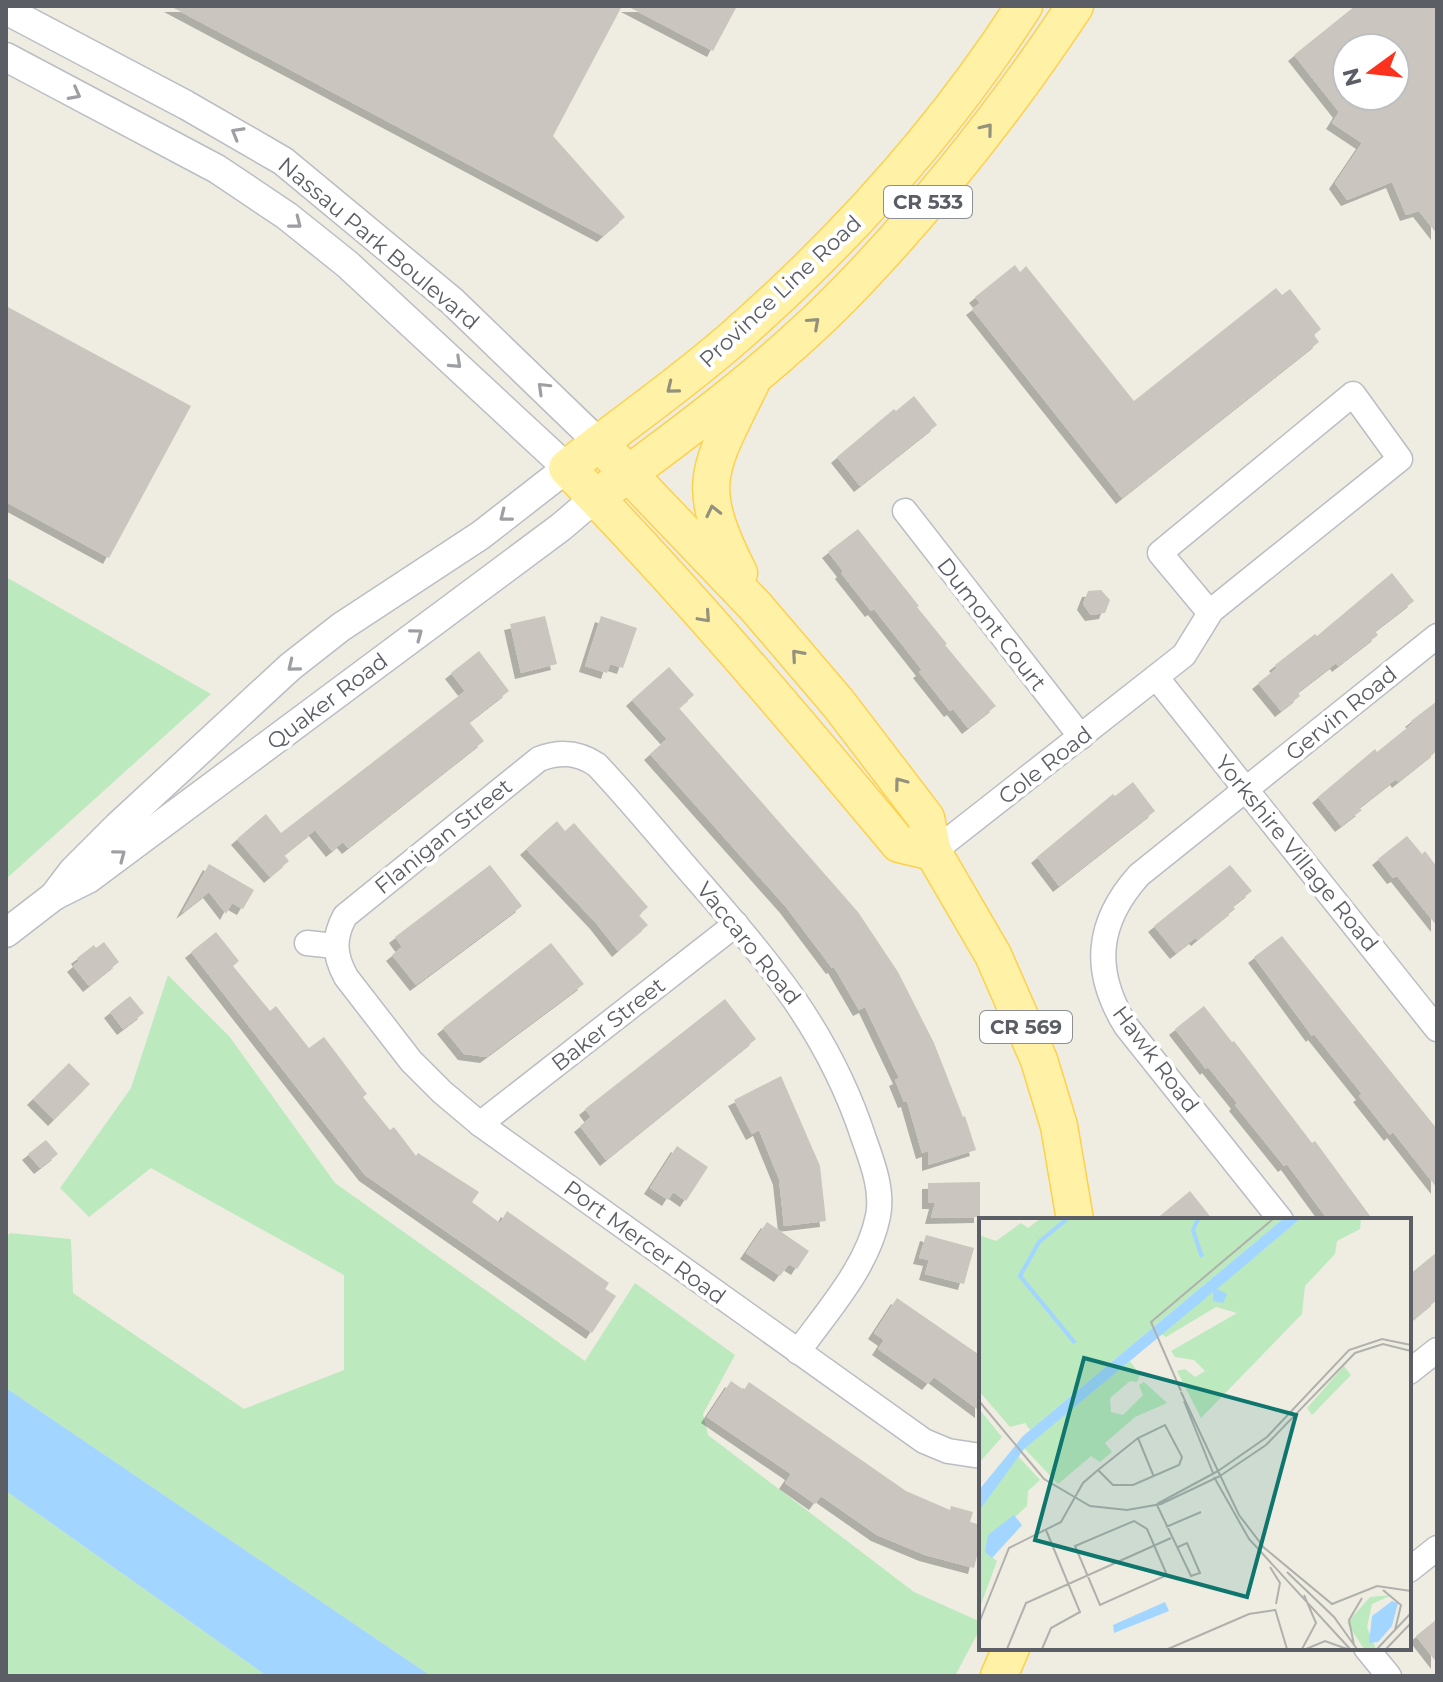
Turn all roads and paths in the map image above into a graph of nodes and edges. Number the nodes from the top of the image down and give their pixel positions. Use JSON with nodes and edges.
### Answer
{"nodes":[{"id":1,"x":1024,"y":6,"type":"edge"},
{"id":2,"x":1075,"y":6,"type":"edge"},
{"id":3,"x":6,"y":10,"type":"edge"},
{"id":4,"x":6,"y":57,"type":"edge"},
{"id":5,"x":755,"y":375,"type":"junction"},
{"id":6,"x":599,"y":443,"type":"junction"},
{"id":7,"x":567,"y":468,"type":"junction"},
{"id":8,"x":629,"y":473,"type":"junction"},
{"id":9,"x":595,"y":498,"type":"junction"},
{"id":10,"x":905,"y":511,"type":"dead end"},
{"id":11,"x":756,"y":607,"type":"junction"},
{"id":12,"x":1210,"y":613,"type":"junction"},
{"id":13,"x":1437,"y":636,"type":"edge"},
{"id":14,"x":1156,"y":677,"type":"junction"},
{"id":15,"x":1081,"y":737,"type":"junction"},
{"id":16,"x":602,"y":770,"type":"joint"},
{"id":17,"x":1245,"y":789,"type":"junction"},
{"id":18,"x":933,"y":852,"type":"junction"},
{"id":19,"x":54,"y":896,"type":"junction"},
{"id":20,"x":736,"y":924,"type":"junction"},
{"id":21,"x":6,"y":933,"type":"edge"},
{"id":22,"x":307,"y":943,"type":"dead end"},
{"id":23,"x":335,"y":946,"type":"junction"},
{"id":24,"x":1437,"y":1029,"type":"edge"},
{"id":25,"x":480,"y":1124,"type":"junction"},
{"id":26,"x":1075,"y":1218,"type":"edge"},
{"id":27,"x":1279,"y":1218,"type":"edge"},
{"id":28,"x":1437,"y":1350,"type":"edge"},
{"id":29,"x":798,"y":1352,"type":"junction"},
{"id":30,"x":1411,"y":1370,"type":"edge"},
{"id":31,"x":979,"y":1456,"type":"edge"},
{"id":32,"x":1437,"y":1548,"type":"edge"},
{"id":33,"x":1411,"y":1568,"type":"edge"},
{"id":34,"x":1010,"y":1650,"type":"edge"},
{"id":35,"x":1368,"y":1650,"type":"edge"},
{"id":36,"x":999,"y":1676,"type":"edge"},
{"id":37,"x":1389,"y":1676,"type":"edge"}],
"edges":[{"from":1,"to":6,"type":"main road","name":"Province Line Road","number":"CR 533","one_way":true},
{"from":5,"to":2,"type":"main road","name":"Province Line Road","number":"CR 533","one_way":true},
{"from":6,"to":3,"type":"street","name":"Nassau Park Boulevard","one_way":true},
{"from":4,"to":7,"type":"street","name":"Nassau Park Boulevard","one_way":true},
{"from":5,"to":8,"type":"main road","name":"Province Line Road","number":"CR 533"},
{"from":11,"to":5,"type":"main road","one_way":true},
{"from":6,"to":7,"type":"main road","number":"CR 533"},
{"from":6,"to":8,"type":"main road","number":"CR 569"},
{"from":7,"to":9,"type":"main road"},
{"from":7,"to":19,"type":"street","name":"Quaker Road","one_way":true},
{"from":8,"to":9,"type":"main road","number":"CR 533"},
{"from":8,"to":11,"type":"main road","number":"CR 569"},
{"from":9,"to":18,"type":"main road","one_way":true},
{"from":19,"to":9,"type":"street","name":"Quaker Road","number":"CR 533","one_way":true},
{"from":10,"to":15,"type":"street","name":"Dumont Court"},
{"from":18,"to":11,"type":"main road","number":"CR 569","one_way":true},
{"from":12,"to":12,"type":"street","name":"Cole Road"},
{"from":12,"to":14,"type":"street","name":"Cole Road"},
{"from":13,"to":17,"type":"street","name":"Gervin Road"},
{"from":14,"to":15,"type":"street","name":"Cole Road"},
{"from":14,"to":17,"type":"street","name":"Yorkshire Village Road"},
{"from":15,"to":18,"type":"street","name":"Cole Road"},
{"from":16,"to":20,"type":"street","name":"Vaccaro Road"},
{"from":16,"to":23,"type":"street","name":"Flanigan Street"},
{"from":17,"to":24,"type":"street","name":"Yorkshire Village Road"},
{"from":17,"to":27,"type":"street","name":"Hawk Road"},
{"from":18,"to":26,"type":"main road","number":"CR 569"},
{"from":19,"to":21,"type":"street","name":"Quaker Road","number":"CR 533"},
{"from":20,"to":25,"type":"street","name":"Baker Street"},
{"from":20,"to":29,"type":"street","name":"Vaccaro Road"},
{"from":22,"to":23,"type":"street"},
{"from":23,"to":25,"type":"street","name":"Port Mercer Road"},
{"from":25,"to":29,"type":"street","name":"Port Mercer Road"},
{"from":28,"to":30,"type":"street"},
{"from":29,"to":31,"type":"street","name":"Port Mercer Road"},
{"from":32,"to":33,"type":"street"},
{"from":34,"to":36,"type":"main road"},
{"from":35,"to":37,"type":"street"}]}
